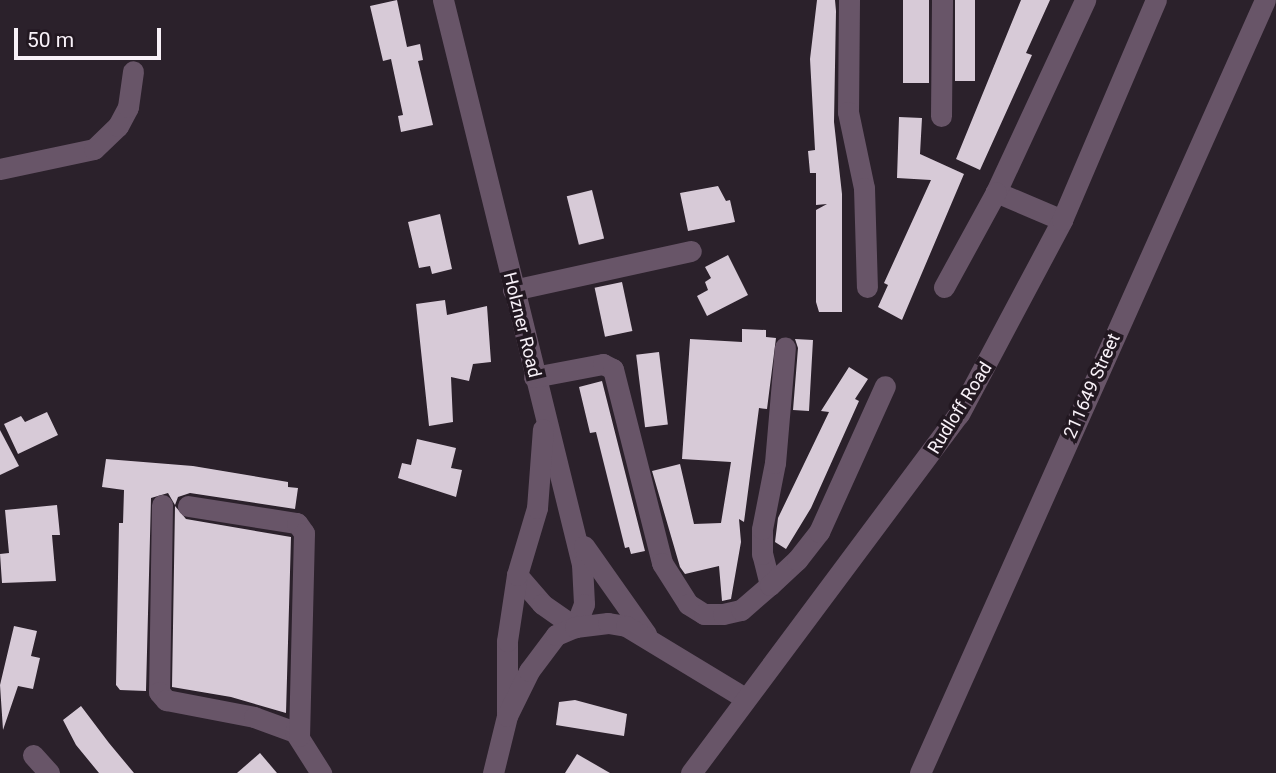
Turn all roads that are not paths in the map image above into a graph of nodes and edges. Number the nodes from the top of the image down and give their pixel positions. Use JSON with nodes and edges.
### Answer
{"nodes":[{"id":1,"x":443,"y":0,"type":"edge"},
{"id":2,"x":849,"y":0,"type":"edge"},
{"id":3,"x":942,"y":0,"type":"edge"},
{"id":4,"x":1085,"y":0,"type":"edge"},
{"id":5,"x":1156,"y":0,"type":"edge"},
{"id":6,"x":1265,"y":0,"type":"edge"},
{"id":7,"x":133,"y":71,"type":"dead end"},
{"id":8,"x":941,"y":116,"type":"dead end"},
{"id":9,"x":0,"y":169,"type":"edge"},
{"id":10,"x":996,"y":192,"type":"junction"},
{"id":11,"x":1062,"y":220,"type":"junction"},
{"id":12,"x":689,"y":244,"type":"dead end"},
{"id":13,"x":512,"y":284,"type":"junction"},
{"id":14,"x":867,"y":287,"type":"dead end"},
{"id":15,"x":944,"y":287,"type":"dead end"},
{"id":16,"x":785,"y":347,"type":"dead end"},
{"id":17,"x":534,"y":377,"type":"junction"},
{"id":18,"x":885,"y":386,"type":"dead end"},
{"id":19,"x":545,"y":414,"type":"junction"},
{"id":20,"x":162,"y":505,"type":"dead end"},
{"id":21,"x":188,"y":506,"type":"dead end"},
{"id":22,"x":572,"y":522,"type":"junction"},
{"id":23,"x":517,"y":575,"type":"junction"},
{"id":24,"x":770,"y":585,"type":"junction"},
{"id":25,"x":575,"y":627,"type":"junction"},
{"id":26,"x":649,"y":637,"type":"junction"},
{"id":27,"x":745,"y":698,"type":"junction"},
{"id":28,"x":507,"y":716,"type":"junction"},
{"id":29,"x":299,"y":736,"type":"junction"},
{"id":30,"x":33,"y":755,"type":"dead end"},
{"id":31,"x":49,"y":773,"type":"edge"},
{"id":32,"x":318,"y":773,"type":"edge"},
{"id":33,"x":493,"y":773,"type":"edge"},
{"id":34,"x":691,"y":773,"type":"edge"},
{"id":35,"x":920,"y":773,"type":"edge"}],
"edges":[{"from":1,"to":13,"type":"street","name":"Holzner Road"},
{"from":2,"to":14,"type":"street"},
{"from":3,"to":8,"type":"street"},
{"from":4,"to":10,"type":"street"},
{"from":5,"to":11,"type":"street","name":"Rudloff Road"},
{"from":6,"to":35,"type":"street","name":"211649 Street"},
{"from":7,"to":9,"type":"street"},
{"from":10,"to":11,"type":"street"},
{"from":10,"to":15,"type":"street"},
{"from":11,"to":27,"type":"street","name":"Rudloff Road"},
{"from":12,"to":13,"type":"street"},
{"from":13,"to":17,"type":"street","name":"Holzner Road"},
{"from":16,"to":24,"type":"street"},
{"from":17,"to":19,"type":"street","name":"Holzner Road"},
{"from":17,"to":24,"type":"street"},
{"from":18,"to":24,"type":"street"},
{"from":19,"to":22,"type":"street"},
{"from":19,"to":23,"type":"street","name":"Holzner Road"},
{"from":20,"to":29,"type":"street"},
{"from":21,"to":29,"type":"street"},
{"from":22,"to":25,"type":"street"},
{"from":22,"to":26,"type":"street"},
{"from":23,"to":25,"type":"street"},
{"from":23,"to":28,"type":"street","name":"Holzner Road"},
{"from":25,"to":26,"type":"street"},
{"from":25,"to":28,"type":"street"},
{"from":26,"to":27,"type":"street"},
{"from":27,"to":34,"type":"street","name":"Rudloff Road"},
{"from":28,"to":33,"type":"street"},
{"from":29,"to":32,"type":"street"},
{"from":30,"to":31,"type":"street"}]}
